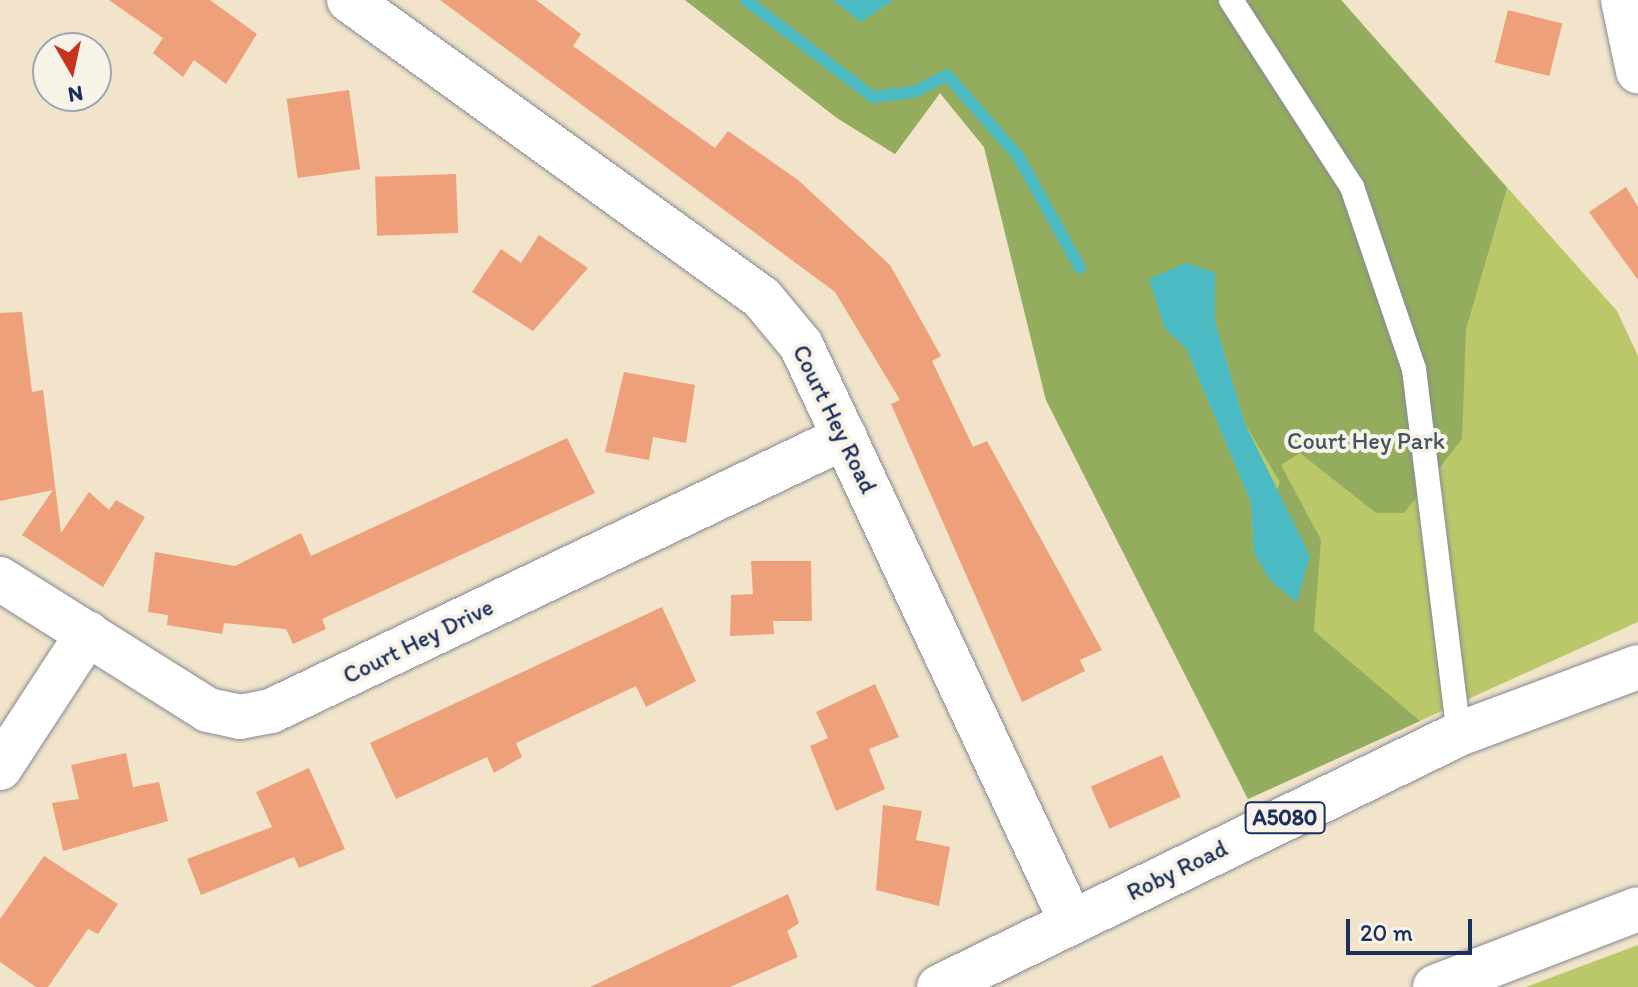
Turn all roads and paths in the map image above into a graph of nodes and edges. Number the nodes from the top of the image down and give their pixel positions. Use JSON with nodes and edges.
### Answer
{"nodes":[{"id":1,"x":349,"y":0,"type":"edge"},
{"id":2,"x":1231,"y":0,"type":"edge"},
{"id":3,"x":1623,"y":0,"type":"edge"},
{"id":4,"x":1638,"y":71,"type":"edge"},
{"id":5,"x":845,"y":437,"type":"junction"},
{"id":6,"x":0,"y":579,"type":"edge"},
{"id":7,"x":88,"y":633,"type":"junction"},
{"id":8,"x":1638,"y":667,"type":"edge"},
{"id":9,"x":1459,"y":734,"type":"junction"},
{"id":10,"x":0,"y":768,"type":"edge"},
{"id":11,"x":1638,"y":909,"type":"edge"},
{"id":12,"x":1071,"y":921,"type":"junction"},
{"id":13,"x":939,"y":987,"type":"edge"},
{"id":14,"x":1435,"y":987,"type":"edge"}],
"edges":[{"from":1,"to":5,"type":"main road","name":"Court Hey Road"},
{"from":2,"to":9,"type":"lane"},
{"from":3,"to":4,"type":"main road"},
{"from":5,"to":7,"type":"main road","name":"Court Hey Drive"},
{"from":5,"to":12,"type":"main road","name":"Court Hey Road"},
{"from":6,"to":7,"type":"main road","name":"Court Hey Drive"},
{"from":7,"to":10,"type":"main road"},
{"from":8,"to":9,"type":"main road","name":"Roby Road","number":"A5080"},
{"from":9,"to":12,"type":"main road","name":"Roby Road","number":"A5080"},
{"from":11,"to":14,"type":"main road"},
{"from":12,"to":13,"type":"main road","name":"Roby Road","number":"A5080"}]}
